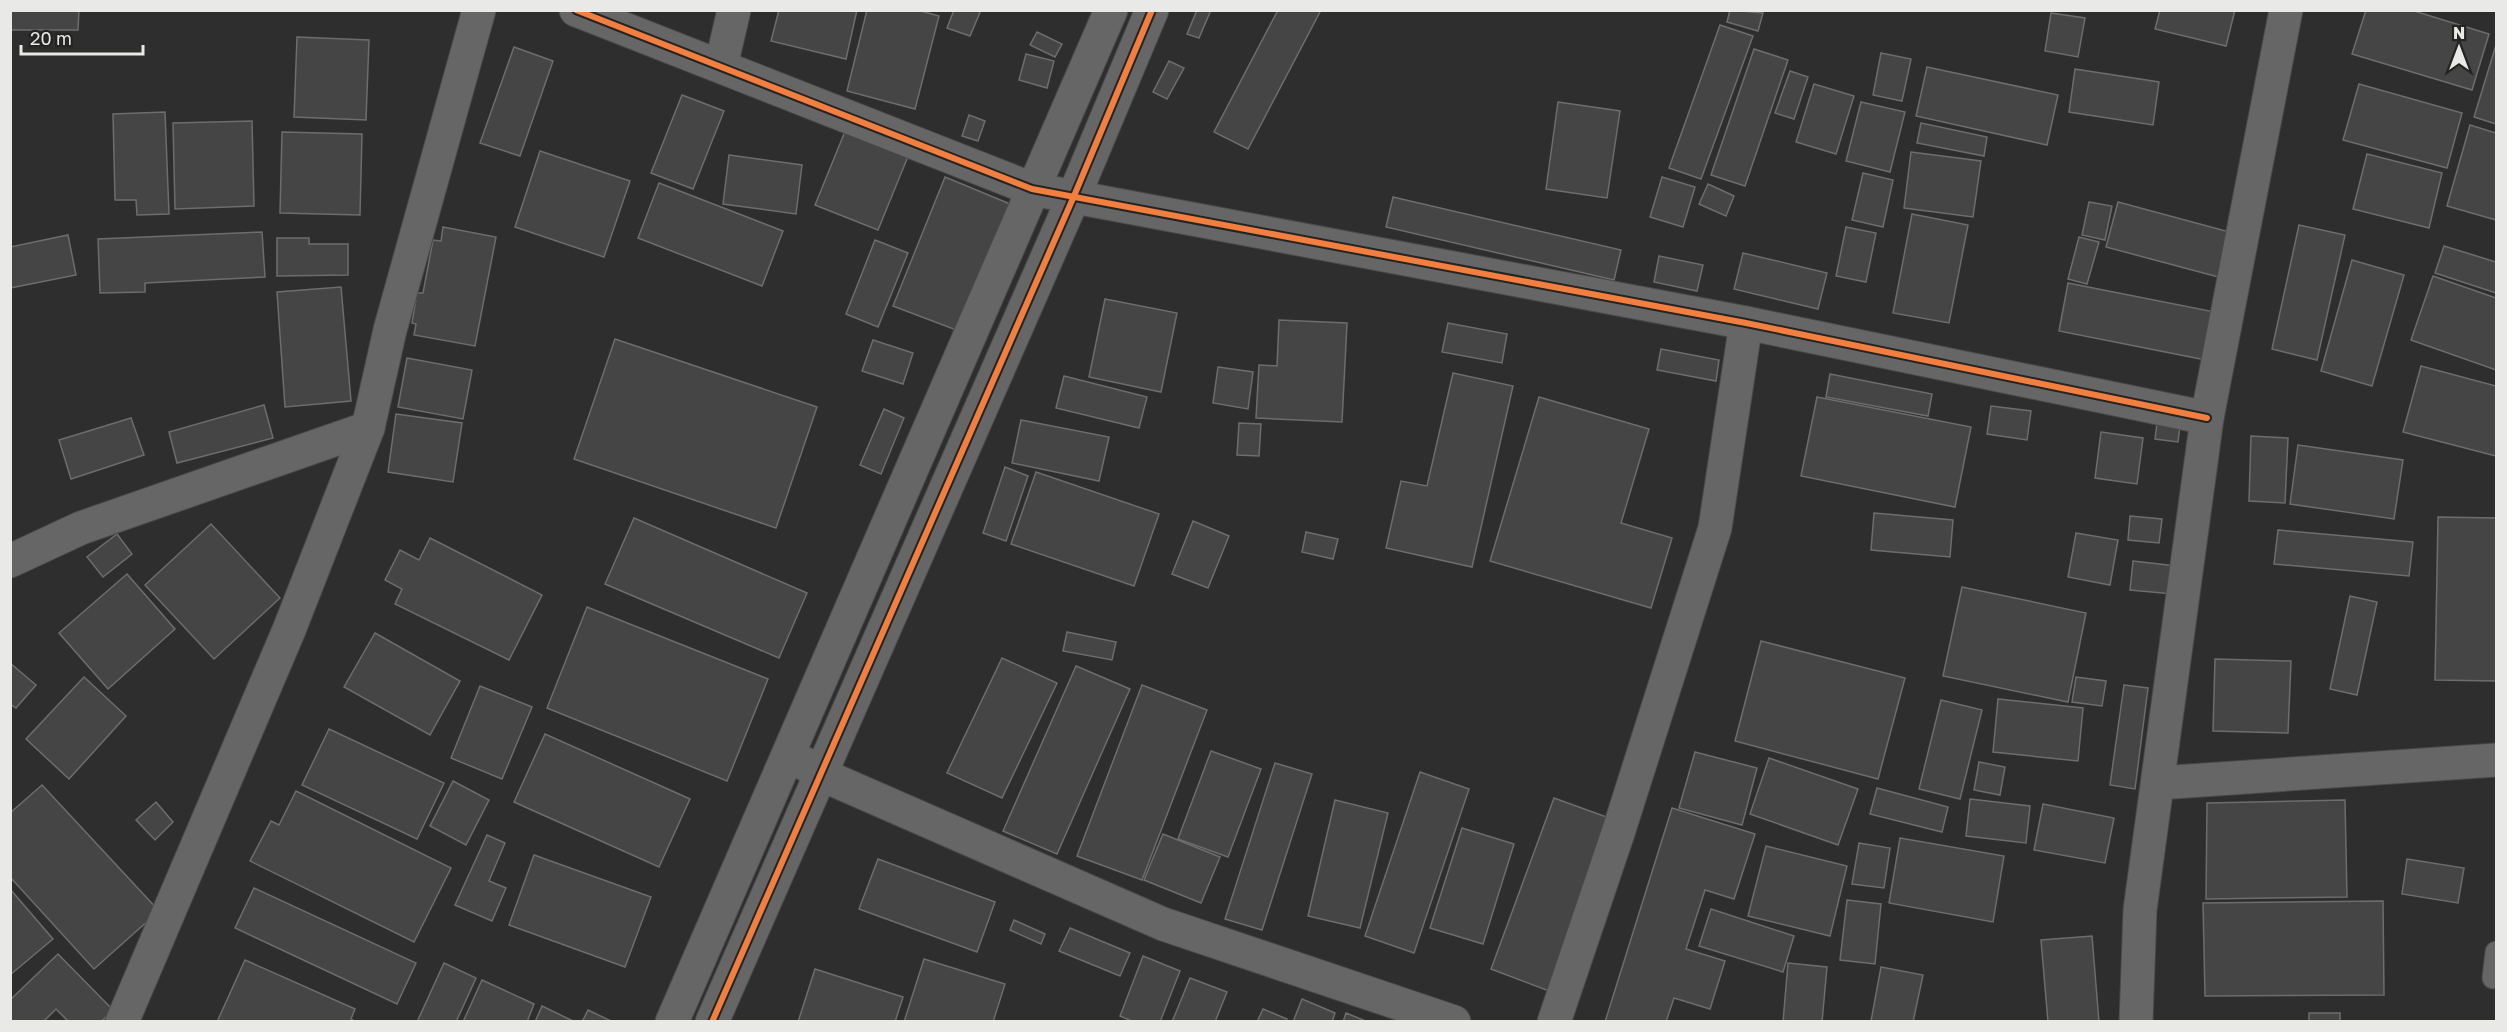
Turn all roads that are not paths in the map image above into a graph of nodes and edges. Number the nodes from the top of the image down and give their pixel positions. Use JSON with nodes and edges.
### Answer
{"nodes":[{"id":1,"x":479,"y":10,"type":"edge"},
{"id":2,"x":576,"y":10,"type":"edge"},
{"id":3,"x":735,"y":10,"type":"edge"},
{"id":4,"x":1111,"y":10,"type":"edge"},
{"id":5,"x":1152,"y":10,"type":"edge"},
{"id":6,"x":2286,"y":10,"type":"edge"},
{"id":7,"x":721,"y":66,"type":"junction"},
{"id":8,"x":1032,"y":189,"type":"junction"},
{"id":9,"x":1074,"y":196,"type":"junction"},
{"id":10,"x":1746,"y":323,"type":"junction"},
{"id":11,"x":2207,"y":418,"type":"junction"},
{"id":12,"x":368,"y":428,"type":"junction"},
{"id":13,"x":10,"y":561,"type":"edge"},
{"id":14,"x":788,"y":754,"type":"junction"},
{"id":15,"x":2496,"y":760,"type":"edge"},
{"id":16,"x":820,"y":774,"type":"junction"},
{"id":17,"x":2159,"y":783,"type":"junction"},
{"id":18,"x":2496,"y":952,"type":"edge"},
{"id":19,"x":2493,"y":978,"type":"dead end"},
{"id":20,"x":122,"y":1022,"type":"edge"},
{"id":21,"x":672,"y":1022,"type":"edge"},
{"id":22,"x":712,"y":1022,"type":"edge"},
{"id":23,"x":1454,"y":1022,"type":"edge"},
{"id":24,"x":1554,"y":1022,"type":"edge"},
{"id":25,"x":2136,"y":1022,"type":"edge"}],
"edges":[{"from":1,"to":12,"type":"street"},
{"from":2,"to":7,"type":"street"},
{"from":3,"to":7,"type":"street"},
{"from":4,"to":8,"type":"street"},
{"from":5,"to":9,"type":"street"},
{"from":6,"to":11,"type":"street"},
{"from":7,"to":8,"type":"street"},
{"from":8,"to":9,"type":"street"},
{"from":8,"to":14,"type":"street"},
{"from":9,"to":10,"type":"street"},
{"from":9,"to":16,"type":"street"},
{"from":10,"to":11,"type":"street"},
{"from":10,"to":24,"type":"street"},
{"from":11,"to":17,"type":"street"},
{"from":12,"to":13,"type":"street"},
{"from":12,"to":20,"type":"street"},
{"from":14,"to":16,"type":"street"},
{"from":14,"to":21,"type":"street"},
{"from":15,"to":17,"type":"street"},
{"from":16,"to":22,"type":"street"},
{"from":16,"to":23,"type":"street"},
{"from":17,"to":25,"type":"street"},
{"from":18,"to":19,"type":"lane"}]}
